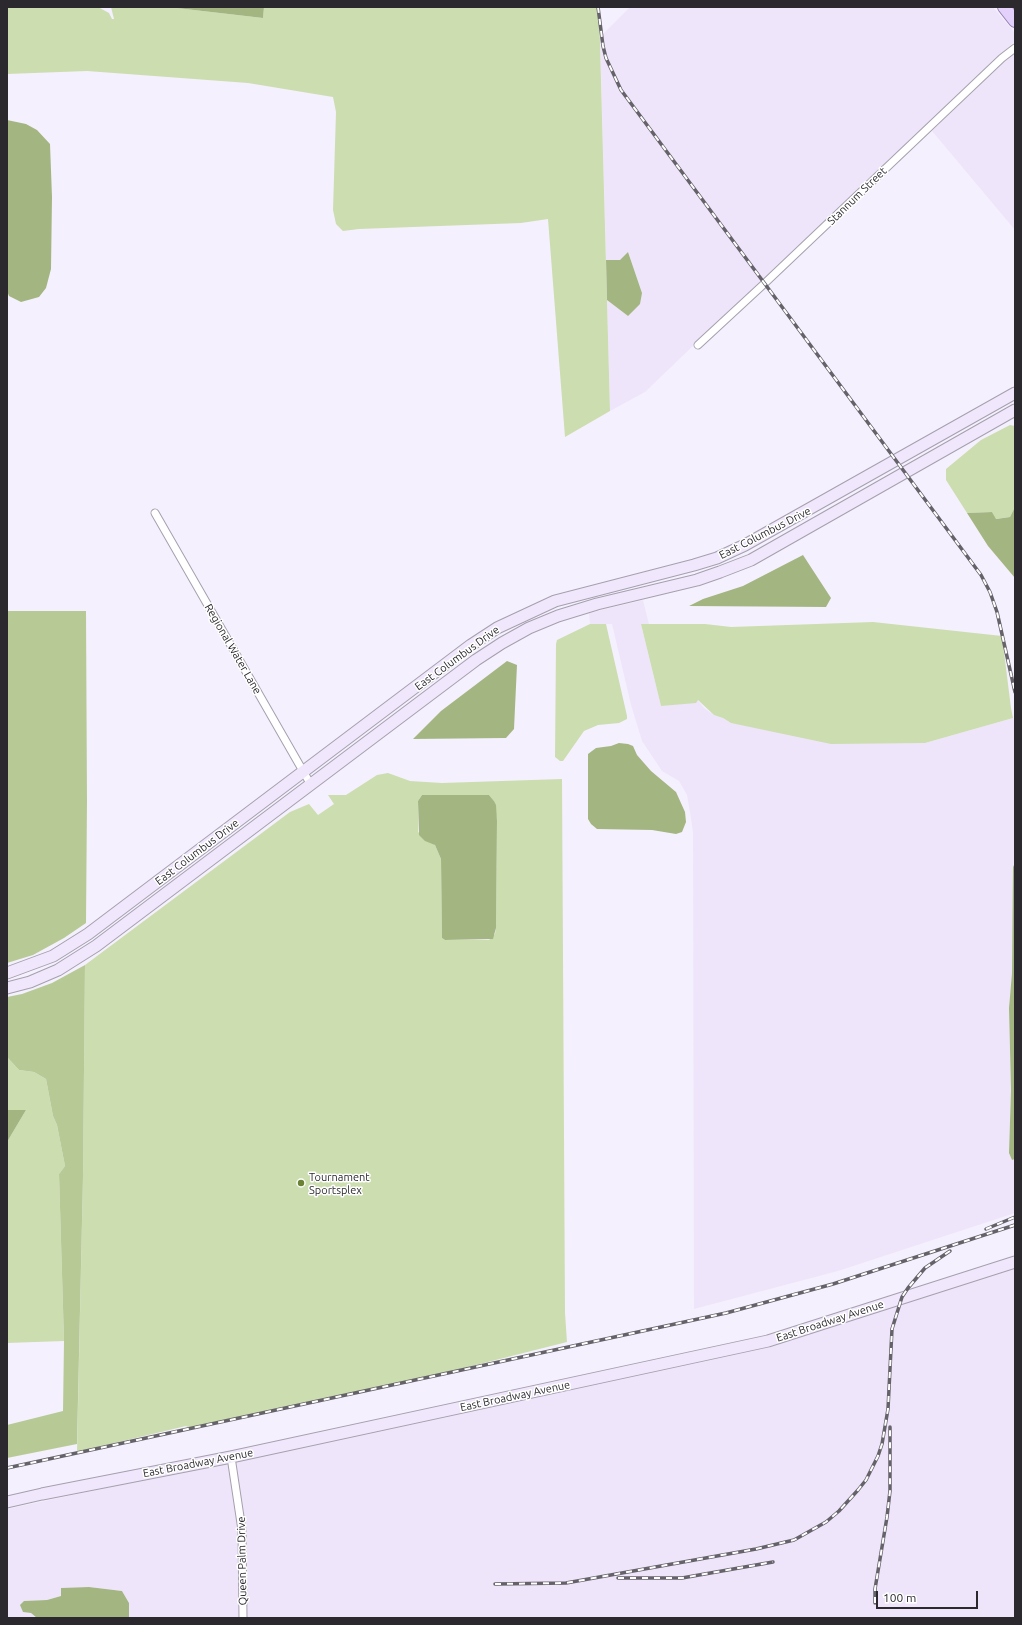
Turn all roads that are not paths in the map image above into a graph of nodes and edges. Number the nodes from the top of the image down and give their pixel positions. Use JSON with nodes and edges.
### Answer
{"nodes":[{"id":1,"x":1004,"y":7,"type":"edge"},
{"id":2,"x":1015,"y":21,"type":"edge"},
{"id":3,"x":1015,"y":48,"type":"edge"},
{"id":4,"x":698,"y":345,"type":"dead end"},
{"id":5,"x":1015,"y":393,"type":"edge"},
{"id":6,"x":1015,"y":410,"type":"edge"},
{"id":7,"x":155,"y":513,"type":"dead end"},
{"id":8,"x":611,"y":586,"type":"junction"},
{"id":9,"x":615,"y":600,"type":"junction"},
{"id":10,"x":304,"y":772,"type":"junction"},
{"id":11,"x":311,"y":785,"type":"junction"},
{"id":12,"x":7,"y":973,"type":"edge"},
{"id":13,"x":7,"y":988,"type":"edge"},
{"id":14,"x":1015,"y":1262,"type":"edge"},
{"id":15,"x":231,"y":1457,"type":"junction"},
{"id":16,"x":7,"y":1502,"type":"edge"},
{"id":17,"x":243,"y":1618,"type":"edge"}],
"edges":[{"from":1,"to":2,"type":"main road"},
{"from":3,"to":4,"type":"street","name":"Stannum Street"},
{"from":5,"to":8,"type":"street","name":"East Columbus Drive"},
{"from":6,"to":9,"type":"street","name":"East Columbus Drive"},
{"from":7,"to":10,"type":"street","name":"Regional Water Lane"},
{"from":8,"to":9,"type":"street"},
{"from":8,"to":10,"type":"street","name":"East Columbus Drive"},
{"from":9,"to":11,"type":"street","name":"East Columbus Drive"},
{"from":10,"to":11,"type":"street","name":"Regional Water Lane"},
{"from":10,"to":12,"type":"street","name":"East Columbus Drive"},
{"from":11,"to":13,"type":"street","name":"East Columbus Drive"},
{"from":14,"to":15,"type":"street","name":"East Broadway Avenue"},
{"from":15,"to":16,"type":"street","name":"East Broadway Avenue"},
{"from":15,"to":17,"type":"street","name":"Queen Palm Drive"}]}
